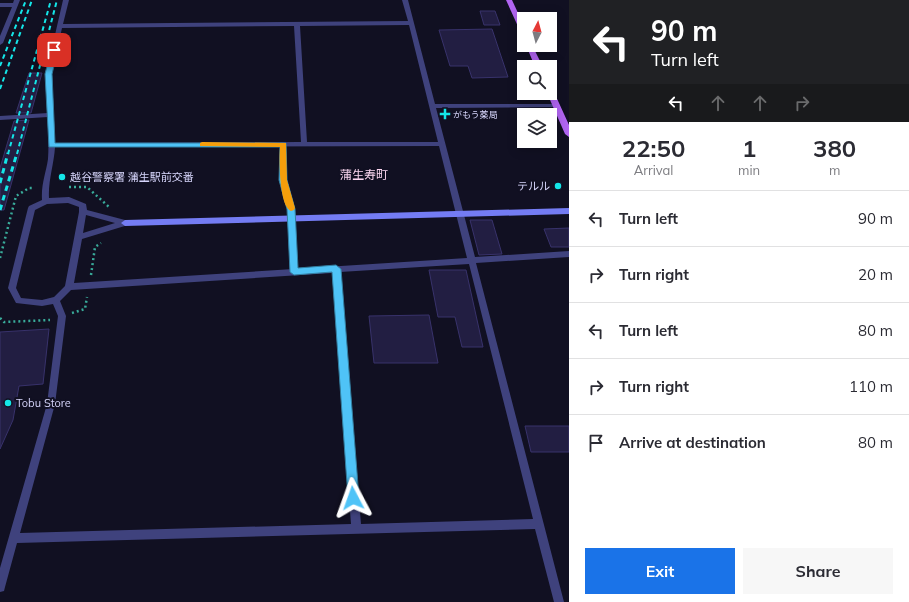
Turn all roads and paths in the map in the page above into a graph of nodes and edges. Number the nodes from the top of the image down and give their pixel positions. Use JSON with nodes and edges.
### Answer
{"nodes":[{"id":1,"x":66,"y":0,"type":"edge"},
{"id":2,"x":405,"y":0,"type":"edge"},
{"id":3,"x":510,"y":0,"type":"edge"},
{"id":4,"x":16,"y":2,"type":"edge"},
{"id":5,"x":0,"y":5,"type":"edge"},
{"id":6,"x":517,"y":16,"type":"edge"},
{"id":7,"x":411,"y":23,"type":"junction"},
{"id":8,"x":297,"y":24,"type":"junction"},
{"id":9,"x":60,"y":26,"type":"junction"},
{"id":10,"x":0,"y":43,"type":"edge"},
{"id":11,"x":554,"y":100,"type":"edge"},
{"id":12,"x":556,"y":105,"type":"junction"},
{"id":13,"x":432,"y":106,"type":"junction"},
{"id":14,"x":50,"y":115,"type":"junction"},
{"id":15,"x":0,"y":118,"type":"edge"},
{"id":16,"x":569,"y":134,"type":"edge"},
{"id":17,"x":283,"y":144,"type":"junction"},
{"id":18,"x":304,"y":144,"type":"junction"},
{"id":19,"x":441,"y":144,"type":"junction"},
{"id":20,"x":52,"y":145,"type":"junction"},
{"id":21,"x":45,"y":188,"type":"junction"},
{"id":22,"x":46,"y":201,"type":"junction"},
{"id":23,"x":111,"y":208,"type":"dead end"},
{"id":24,"x":569,"y":211,"type":"edge"},
{"id":25,"x":83,"y":212,"type":"junction"},
{"id":26,"x":460,"y":214,"type":"junction"},
{"id":27,"x":292,"y":218,"type":"junction"},
{"id":28,"x":124,"y":223,"type":"junction"},
{"id":29,"x":80,"y":237,"type":"junction"},
{"id":30,"x":102,"y":242,"type":"dead end"},
{"id":31,"x":569,"y":254,"type":"edge"},
{"id":32,"x":0,"y":258,"type":"edge"},
{"id":33,"x":472,"y":261,"type":"junction"},
{"id":34,"x":336,"y":269,"type":"junction"},
{"id":35,"x":294,"y":272,"type":"junction"},
{"id":36,"x":89,"y":286,"type":"junction"},
{"id":37,"x":69,"y":287,"type":"junction"},
{"id":38,"x":56,"y":300,"type":"junction"},
{"id":39,"x":62,"y":316,"type":"junction"},
{"id":40,"x":0,"y":318,"type":"edge"},
{"id":41,"x":539,"y":524,"type":"junction"},
{"id":42,"x":356,"y":529,"type":"junction"},
{"id":43,"x":14,"y":538,"type":"junction"},
{"id":44,"x":0,"y":587,"type":"edge"},
{"id":45,"x":559,"y":602,"type":"edge"}],
"edges":[{"from":1,"to":9,"type":"street"},
{"from":2,"to":7,"type":"street"},
{"from":3,"to":6,"type":"main road"},
{"from":4,"to":5,"type":"street"},
{"from":4,"to":10,"type":"street"},
{"from":7,"to":8,"type":"street"},
{"from":7,"to":13,"type":"street"},
{"from":8,"to":9,"type":"street"},
{"from":8,"to":18,"type":"street"},
{"from":9,"to":14,"type":"street"},
{"from":11,"to":12,"type":"main road"},
{"from":12,"to":13,"type":"street"},
{"from":12,"to":16,"type":"main road"},
{"from":13,"to":19,"type":"street"},
{"from":14,"to":15,"type":"street"},
{"from":14,"to":20,"type":"street"},
{"from":17,"to":18,"type":"street"},
{"from":17,"to":20,"type":"street"},
{"from":17,"to":27,"type":"street"},
{"from":18,"to":19,"type":"street"},
{"from":19,"to":26,"type":"street"},
{"from":20,"to":21,"type":"street"},
{"from":21,"to":22,"type":"street"},
{"from":21,"to":23,"type":"path"},
{"from":21,"to":32,"type":"path"},
{"from":22,"to":25,"type":"street"},
{"from":22,"to":38,"type":"street"},
{"from":24,"to":26,"type":"street"},
{"from":25,"to":28,"type":"street"},
{"from":25,"to":29,"type":"street"},
{"from":26,"to":27,"type":"street"},
{"from":26,"to":33,"type":"street"},
{"from":27,"to":28,"type":"street"},
{"from":27,"to":35,"type":"street"},
{"from":28,"to":29,"type":"street"},
{"from":29,"to":37,"type":"street"},
{"from":30,"to":36,"type":"path"},
{"from":31,"to":33,"type":"street"},
{"from":33,"to":34,"type":"street"},
{"from":33,"to":41,"type":"street"},
{"from":34,"to":35,"type":"street"},
{"from":34,"to":42,"type":"street"},
{"from":35,"to":36,"type":"street"},
{"from":36,"to":37,"type":"street"},
{"from":36,"to":39,"type":"path"},
{"from":37,"to":38,"type":"street"},
{"from":38,"to":39,"type":"street"},
{"from":39,"to":40,"type":"path"},
{"from":39,"to":43,"type":"street"},
{"from":41,"to":42,"type":"street"},
{"from":41,"to":45,"type":"street"},
{"from":42,"to":43,"type":"street"},
{"from":43,"to":44,"type":"street"}]}
